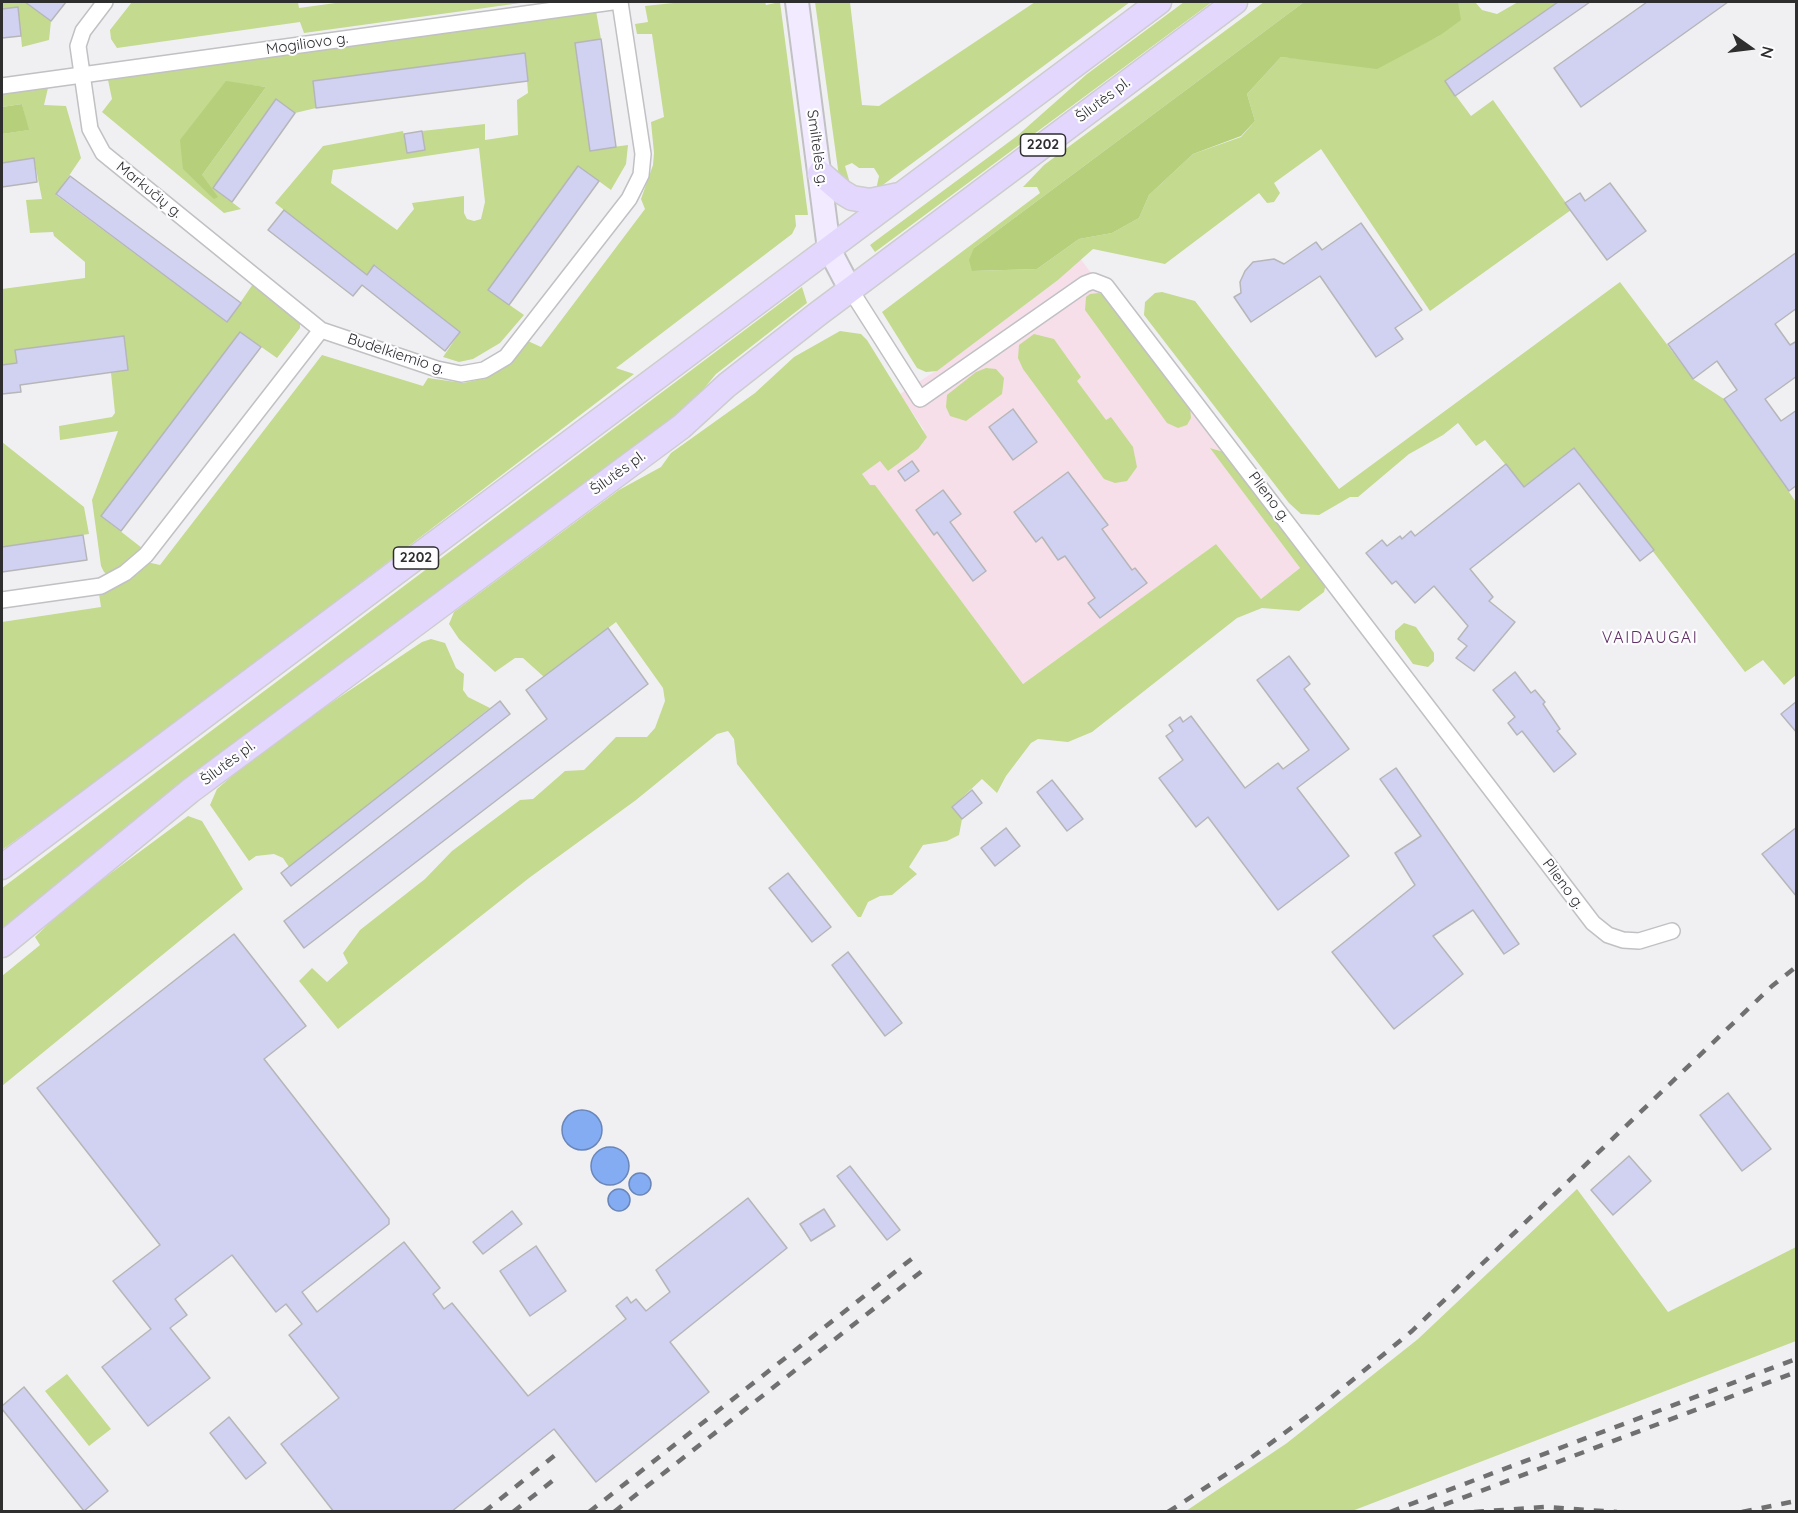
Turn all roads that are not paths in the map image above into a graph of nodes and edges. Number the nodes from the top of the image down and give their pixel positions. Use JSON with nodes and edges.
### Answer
{"nodes":[{"id":1,"x":105,"y":2,"type":"edge"},
{"id":2,"x":612,"y":2,"type":"edge"},
{"id":3,"x":620,"y":2,"type":"edge"},
{"id":4,"x":797,"y":2,"type":"edge"},
{"id":5,"x":1159,"y":2,"type":"edge"},
{"id":6,"x":1235,"y":2,"type":"edge"},
{"id":7,"x":82,"y":75,"type":"junction"},
{"id":8,"x":2,"y":86,"type":"edge"},
{"id":9,"x":820,"y":173,"type":"junction"},
{"id":10,"x":901,"y":195,"type":"junction"},
{"id":11,"x":829,"y":249,"type":"junction"},
{"id":12,"x":850,"y":290,"type":"junction"},
{"id":13,"x":321,"y":330,"type":"junction"},
{"id":14,"x":2,"y":600,"type":"edge"},
{"id":15,"x":2,"y":867,"type":"edge"},
{"id":16,"x":1671,"y":931,"type":"dead end"},
{"id":17,"x":2,"y":945,"type":"edge"}],
"edges":[{"from":1,"to":7,"type":"street","name":"Markučių g."},
{"from":2,"to":7,"type":"street","name":"Mogiliovo g."},
{"from":3,"to":13,"type":"street","name":"Budelkiemio g."},
{"from":4,"to":9,"type":"street","name":"Smiltelės g."},
{"from":5,"to":10,"type":"main road","number":"2202"},
{"from":6,"to":12,"type":"main road","name":"Šilutės pl.","number":"2202"},
{"from":7,"to":8,"type":"street","name":"Mogiliovo g."},
{"from":7,"to":13,"type":"street","name":"Markučių g."},
{"from":9,"to":10,"type":"main road"},
{"from":9,"to":11,"type":"street","name":"Smiltelės g."},
{"from":10,"to":11,"type":"main road","number":"2202"},
{"from":11,"to":12,"type":"street","name":"Smiltelės g."},
{"from":11,"to":15,"type":"main road","number":"2202"},
{"from":12,"to":16,"type":"street","name":"Plieno g."},
{"from":12,"to":17,"type":"main road","name":"Šilutės pl.","number":"2202"},
{"from":13,"to":14,"type":"street"}]}
